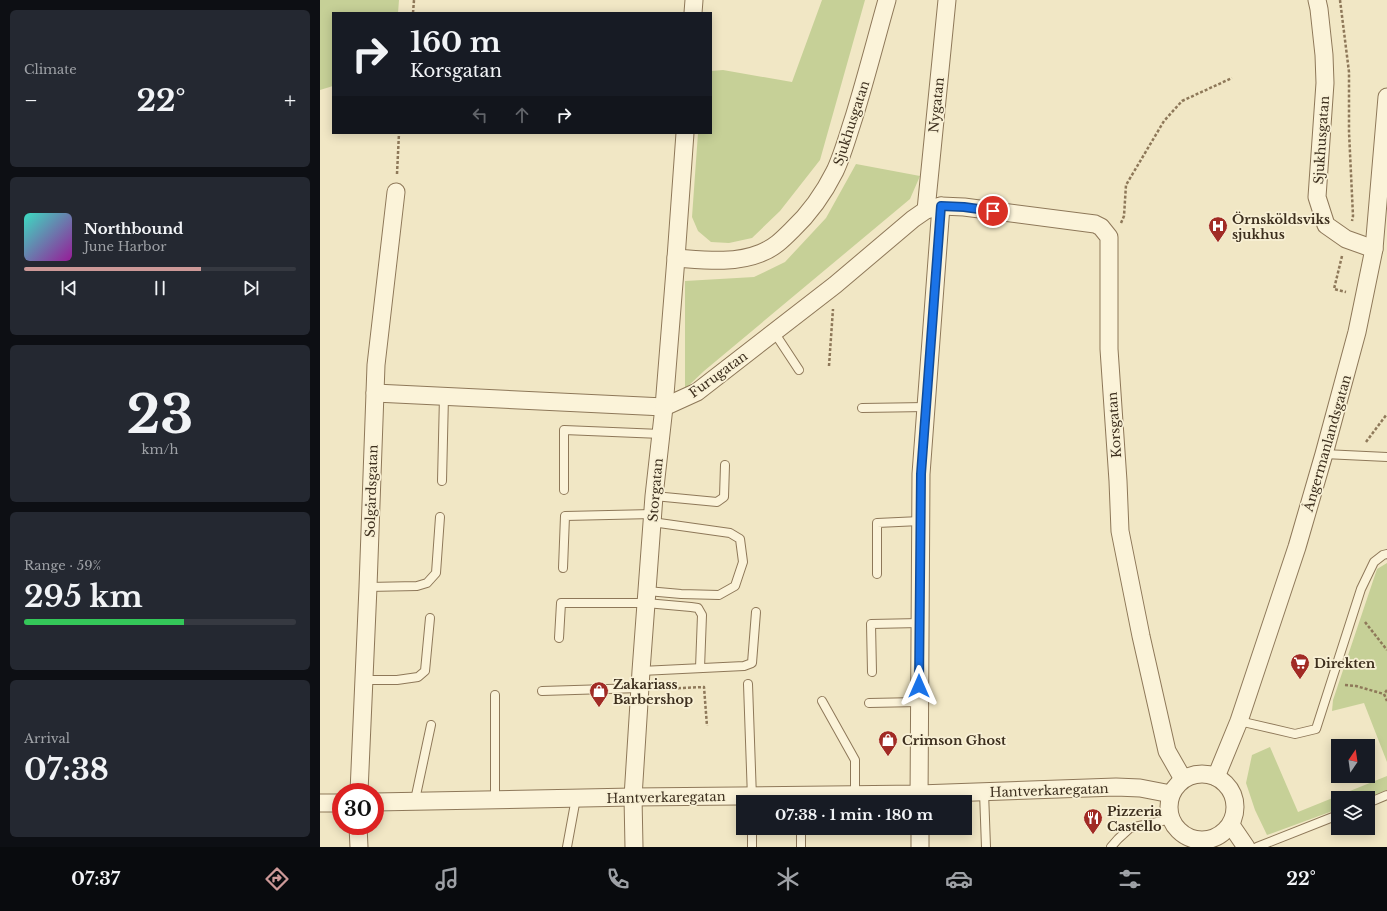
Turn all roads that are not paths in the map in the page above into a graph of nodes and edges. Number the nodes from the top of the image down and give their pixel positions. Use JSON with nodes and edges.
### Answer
{"nodes":[{"id":1,"x":694,"y":0,"type":"edge"},
{"id":2,"x":887,"y":0,"type":"edge"},
{"id":3,"x":946,"y":0,"type":"edge"},
{"id":4,"x":1317,"y":0,"type":"edge"},
{"id":5,"x":693,"y":12,"type":"edge"},
{"id":6,"x":1387,"y":97,"type":"edge"},
{"id":7,"x":685,"y":134,"type":"edge"},
{"id":8,"x":396,"y":192,"type":"road end"},
{"id":9,"x":933,"y":208,"type":"junction"},
{"id":10,"x":1374,"y":249,"type":"junction"},
{"id":11,"x":676,"y":258,"type":"junction"},
{"id":12,"x":774,"y":332,"type":"junction"},
{"id":13,"x":799,"y":370,"type":"dead end"},
{"id":14,"x":375,"y":393,"type":"junction"},
{"id":15,"x":444,"y":396,"type":"junction"},
{"id":16,"x":664,"y":407,"type":"junction"},
{"id":17,"x":926,"y":407,"type":"junction"},
{"id":18,"x":862,"y":408,"type":"dead end"},
{"id":19,"x":661,"y":434,"type":"junction"},
{"id":20,"x":1324,"y":454,"type":"junction"},
{"id":21,"x":1387,"y":457,"type":"edge"},
{"id":22,"x":725,"y":465,"type":"dead end"},
{"id":23,"x":442,"y":481,"type":"dead end"},
{"id":24,"x":564,"y":490,"type":"dead end"},
{"id":25,"x":654,"y":496,"type":"junction"},
{"id":26,"x":440,"y":516,"type":"dead end"},
{"id":27,"x":652,"y":518,"type":"junction"},
{"id":28,"x":920,"y":521,"type":"junction"},
{"id":29,"x":1387,"y":554,"type":"edge"},
{"id":30,"x":563,"y":568,"type":"dead end"},
{"id":31,"x":877,"y":574,"type":"dead end"},
{"id":32,"x":368,"y":587,"type":"junction"},
{"id":33,"x":647,"y":597,"type":"junction"},
{"id":34,"x":756,"y":612,"type":"dead end"},
{"id":35,"x":430,"y":618,"type":"dead end"},
{"id":36,"x":920,"y":623,"type":"junction"},
{"id":37,"x":559,"y":638,"type":"dead end"},
{"id":38,"x":700,"y":668,"type":"junction"},
{"id":39,"x":641,"y":671,"type":"junction"},
{"id":40,"x":872,"y":672,"type":"dead end"},
{"id":41,"x":363,"y":680,"type":"junction"},
{"id":42,"x":748,"y":684,"type":"dead end"},
{"id":43,"x":640,"y":690,"type":"junction"},
{"id":44,"x":542,"y":691,"type":"dead end"},
{"id":45,"x":494,"y":695,"type":"dead end"},
{"id":46,"x":822,"y":701,"type":"dead end"},
{"id":47,"x":919,"y":702,"type":"junction"},
{"id":48,"x":869,"y":703,"type":"dead end"},
{"id":49,"x":1239,"y":721,"type":"junction"},
{"id":50,"x":431,"y":725,"type":"dead end"},
{"id":51,"x":1216,"y":777,"type":"junction"},
{"id":52,"x":1183,"y":779,"type":"junction"},
{"id":53,"x":359,"y":783,"type":"edge"},
{"id":54,"x":984,"y":792,"type":"junction"},
{"id":55,"x":1172,"y":794,"type":"junction"},
{"id":56,"x":752,"y":795,"type":"edge"},
{"id":57,"x":855,"y":795,"type":"edge"},
{"id":58,"x":919,"y":795,"type":"edge"},
{"id":59,"x":952,"y":795,"type":"edge"},
{"id":60,"x":1387,"y":795,"type":"edge"},
{"id":61,"x":633,"y":797,"type":"junction"},
{"id":62,"x":576,"y":798,"type":"junction"},
{"id":63,"x":495,"y":799,"type":"junction"},
{"id":64,"x":736,"y":799,"type":"edge"},
{"id":65,"x":415,"y":800,"type":"junction"},
{"id":66,"x":1375,"y":800,"type":"edge"},
{"id":67,"x":384,"y":802,"type":"edge"},
{"id":68,"x":320,"y":803,"type":"edge"},
{"id":69,"x":332,"y":803,"type":"edge"},
{"id":70,"x":1331,"y":818,"type":"edge"},
{"id":71,"x":1172,"y":819,"type":"junction"},
{"id":72,"x":1231,"y":825,"type":"junction"},
{"id":73,"x":358,"y":835,"type":"edge"},
{"id":74,"x":752,"y":835,"type":"edge"},
{"id":75,"x":801,"y":835,"type":"edge"},
{"id":76,"x":920,"y":835,"type":"edge"},
{"id":77,"x":1192,"y":844,"type":"edge"},
{"id":78,"x":359,"y":847,"type":"edge"},
{"id":79,"x":567,"y":847,"type":"edge"},
{"id":80,"x":634,"y":847,"type":"edge"},
{"id":81,"x":752,"y":847,"type":"edge"},
{"id":82,"x":802,"y":847,"type":"edge"},
{"id":83,"x":920,"y":847,"type":"edge"},
{"id":84,"x":986,"y":847,"type":"edge"},
{"id":85,"x":1111,"y":847,"type":"edge"},
{"id":86,"x":1246,"y":847,"type":"edge"},
{"id":87,"x":1257,"y":847,"type":"edge"}],
"edges":[{"from":1,"to":5,"type":"street"},
{"from":2,"to":11,"type":"street","name":"Sjukhusgatan"},
{"from":3,"to":9,"type":"street","name":"Nygatan"},
{"from":4,"to":10,"type":"street","name":"Sjukhusgatan"},
{"from":6,"to":10,"type":"street","name":"Ångermanlandsgatan"},
{"from":7,"to":11,"type":"street","name":"Storgatan"},
{"from":8,"to":14,"type":"street","name":"Solgårdsgatan"},
{"from":9,"to":12,"type":"street","name":"Furugatan"},
{"from":9,"to":17,"type":"street","name":"Nygatan"},
{"from":9,"to":52,"type":"street","name":"Korsgatan"},
{"from":10,"to":20,"type":"street","name":"Ångermanlandsgatan"},
{"from":11,"to":16,"type":"street","name":"Storgatan"},
{"from":12,"to":13,"type":"lane"},
{"from":12,"to":16,"type":"street","name":"Furugatan"},
{"from":14,"to":15,"type":"street","name":"Furugatan"},
{"from":14,"to":32,"type":"street","name":"Solgårdsgatan"},
{"from":15,"to":16,"type":"street","name":"Furugatan"},
{"from":15,"to":23,"type":"lane"},
{"from":16,"to":19,"type":"street","name":"Storgatan"},
{"from":17,"to":18,"type":"lane"},
{"from":17,"to":28,"type":"street","name":"Nygatan"},
{"from":19,"to":24,"type":"lane"},
{"from":19,"to":25,"type":"street","name":"Storgatan"},
{"from":20,"to":21,"type":"lane"},
{"from":20,"to":49,"type":"street","name":"Ångermanlandsgatan"},
{"from":22,"to":25,"type":"lane"},
{"from":25,"to":27,"type":"street","name":"Storgatan"},
{"from":26,"to":32,"type":"lane"},
{"from":27,"to":30,"type":"lane"},
{"from":27,"to":33,"type":"street","name":"Storgatan"},
{"from":27,"to":33,"type":"lane"},
{"from":28,"to":31,"type":"lane"},
{"from":28,"to":36,"type":"street","name":"Nygatan"},
{"from":29,"to":49,"type":"lane"},
{"from":32,"to":41,"type":"street","name":"Solgårdsgatan"},
{"from":33,"to":37,"type":"lane"},
{"from":33,"to":38,"type":"lane"},
{"from":33,"to":39,"type":"street","name":"Storgatan"},
{"from":34,"to":38,"type":"lane"},
{"from":35,"to":41,"type":"lane"},
{"from":36,"to":40,"type":"lane"},
{"from":36,"to":47,"type":"street","name":"Nygatan"},
{"from":38,"to":39,"type":"lane"},
{"from":39,"to":43,"type":"street","name":"Storgatan"},
{"from":41,"to":53,"type":"street","name":"Solgårdsgatan"},
{"from":42,"to":56,"type":"lane"},
{"from":43,"to":44,"type":"lane"},
{"from":43,"to":61,"type":"street","name":"Storgatan"},
{"from":45,"to":63,"type":"lane"},
{"from":46,"to":57,"type":"lane"},
{"from":47,"to":48,"type":"lane"},
{"from":47,"to":58,"type":"street","name":"Nygatan"},
{"from":49,"to":51,"type":"street","name":"Ångermanlandsgatan"},
{"from":50,"to":65,"type":"lane"},
{"from":51,"to":52,"type":"street"},
{"from":51,"to":72,"type":"street"},
{"from":52,"to":55,"type":"street"},
{"from":54,"to":55,"type":"street","name":"Hantverkaregatan"},
{"from":54,"to":59,"type":"street","name":"Hantverkaregatan"},
{"from":54,"to":84,"type":"lane"},
{"from":55,"to":71,"type":"street"},
{"from":60,"to":66,"type":"lane"},
{"from":61,"to":62,"type":"street","name":"Hantverkaregatan"},
{"from":61,"to":64,"type":"street","name":"Hantverkaregatan"},
{"from":61,"to":80,"type":"street","name":"Storgatan"},
{"from":62,"to":63,"type":"street","name":"Hantverkaregatan"},
{"from":62,"to":79,"type":"lane"},
{"from":63,"to":65,"type":"street","name":"Hantverkaregatan"},
{"from":65,"to":67,"type":"street","name":"Hantverkaregatan"},
{"from":68,"to":69,"type":"street"},
{"from":70,"to":87,"type":"lane"},
{"from":71,"to":77,"type":"street"},
{"from":71,"to":85,"type":"lane"},
{"from":72,"to":77,"type":"street"},
{"from":72,"to":86,"type":"street"},
{"from":73,"to":78,"type":"street"},
{"from":74,"to":81,"type":"lane"},
{"from":75,"to":82,"type":"lane"},
{"from":76,"to":83,"type":"street"}]}
